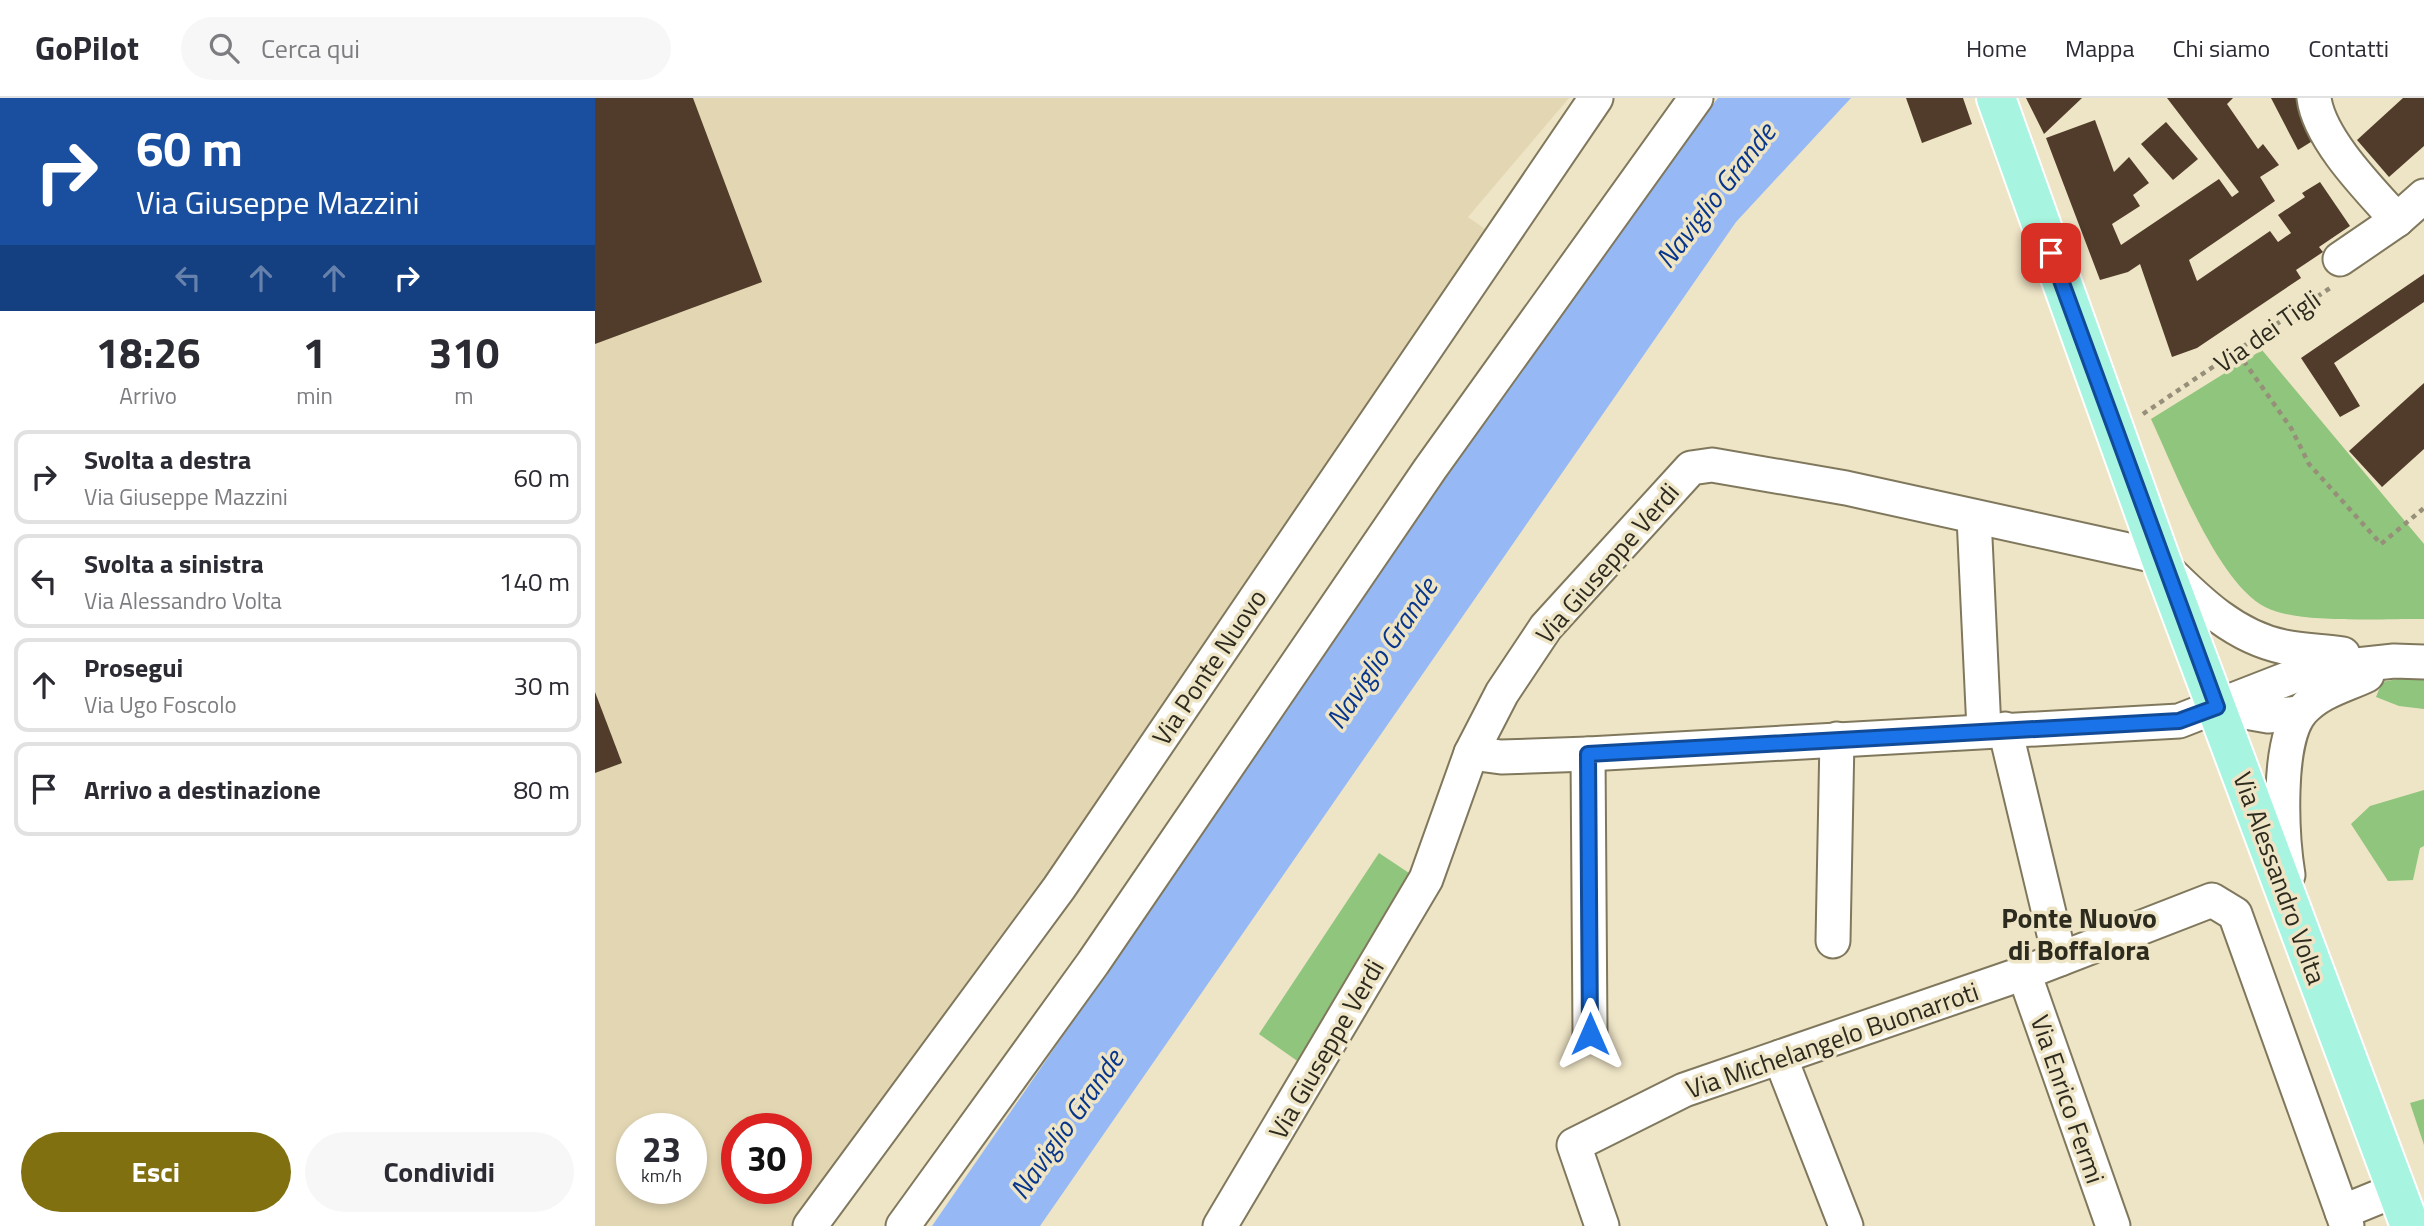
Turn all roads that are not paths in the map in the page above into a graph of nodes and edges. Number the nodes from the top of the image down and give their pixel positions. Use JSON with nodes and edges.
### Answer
{"nodes":[{"id":1,"x":1596,"y":98,"type":"edge"},
{"id":2,"x":2313,"y":98,"type":"edge"},
{"id":3,"x":1695,"y":101,"type":"edge"},
{"id":4,"x":2002,"y":101,"type":"edge"},
{"id":5,"x":2424,"y":196,"type":"edge"},
{"id":6,"x":2397,"y":220,"type":"junction"},
{"id":7,"x":2338,"y":271,"type":"road end"},
{"id":8,"x":1975,"y":517,"type":"junction"},
{"id":9,"x":2161,"y":561,"type":"junction"},
{"id":10,"x":2409,"y":661,"type":"edge"},
{"id":11,"x":2217,"y":707,"type":"junction"},
{"id":12,"x":2300,"y":713,"type":"junction"},
{"id":13,"x":1995,"y":729,"type":"junction"},
{"id":14,"x":1837,"y":738,"type":"junction"},
{"id":15,"x":1471,"y":753,"type":"junction"},
{"id":16,"x":1588,"y":754,"type":"junction"},
{"id":17,"x":2212,"y":900,"type":"joint"},
{"id":18,"x":2296,"y":923,"type":"junction"},
{"id":19,"x":1833,"y":941,"type":"dead end"},
{"id":20,"x":2060,"y":959,"type":"junction"},
{"id":21,"x":2024,"y":973,"type":"junction"},
{"id":22,"x":1590,"y":1034,"type":"dead end"},
{"id":23,"x":1780,"y":1057,"type":"junction"},
{"id":24,"x":2396,"y":1190,"type":"junction"},
{"id":25,"x":2345,"y":1219,"type":"edge"},
{"id":26,"x":810,"y":1226,"type":"edge"},
{"id":27,"x":902,"y":1226,"type":"edge"},
{"id":28,"x":1220,"y":1226,"type":"edge"},
{"id":29,"x":1602,"y":1226,"type":"edge"},
{"id":30,"x":1846,"y":1226,"type":"edge"},
{"id":31,"x":2113,"y":1226,"type":"edge"},
{"id":32,"x":2410,"y":1226,"type":"edge"}],
"edges":[{"from":1,"to":26,"type":"street","name":"Via Ponte Nuovo"},
{"from":2,"to":6,"type":"street"},
{"from":3,"to":27,"type":"street"},
{"from":4,"to":9,"type":"main road","name":"Via Alessandro Volta"},
{"from":5,"to":6,"type":"street"},
{"from":6,"to":7,"type":"street"},
{"from":8,"to":9,"type":"street","name":"Via Giuseppe Verdi"},
{"from":8,"to":13,"type":"street"},
{"from":8,"to":15,"type":"street","name":"Via Giuseppe Verdi"},
{"from":9,"to":10,"type":"street"},
{"from":9,"to":11,"type":"main road","name":"Via Alessandro Volta"},
{"from":10,"to":11,"type":"street"},
{"from":10,"to":12,"type":"street"},
{"from":11,"to":12,"type":"street"},
{"from":11,"to":13,"type":"street"},
{"from":11,"to":18,"type":"main road","name":"Via Alessandro Volta"},
{"from":12,"to":18,"type":"street"},
{"from":13,"to":14,"type":"street"},
{"from":13,"to":20,"type":"street"},
{"from":14,"to":16,"type":"street"},
{"from":14,"to":19,"type":"street"},
{"from":15,"to":16,"type":"street"},
{"from":15,"to":28,"type":"street","name":"Via Giuseppe Verdi"},
{"from":16,"to":22,"type":"street"},
{"from":17,"to":20,"type":"street","name":"Via Michelangelo Buonarroti"},
{"from":17,"to":25,"type":"street","name":"Via Alessandro Volta"},
{"from":18,"to":24,"type":"main road","name":"Via Alessandro Volta"},
{"from":20,"to":21,"type":"street","name":"Via Michelangelo Buonarroti"},
{"from":21,"to":23,"type":"street","name":"Via Michelangelo Buonarroti"},
{"from":21,"to":31,"type":"street","name":"Via Enrico Fermi"},
{"from":23,"to":29,"type":"street","name":"Via Michelangelo Buonarroti"},
{"from":23,"to":30,"type":"street"},
{"from":24,"to":25,"type":"street","name":"Via Alessandro Volta"},
{"from":24,"to":32,"type":"main road","name":"Via Alessandro Volta"}]}
